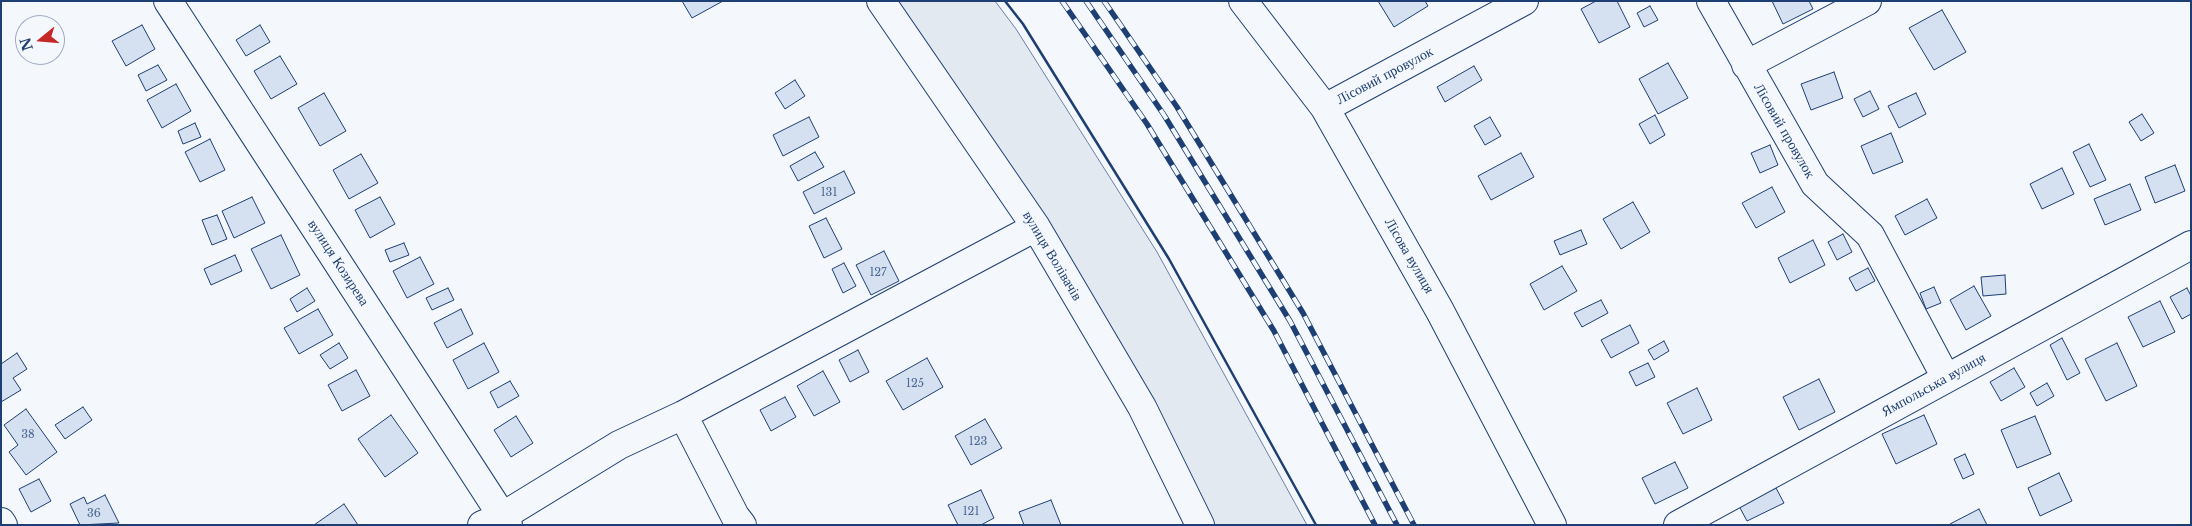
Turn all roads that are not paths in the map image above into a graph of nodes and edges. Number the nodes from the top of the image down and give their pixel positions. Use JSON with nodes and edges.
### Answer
{"nodes":[{"id":1,"x":168,"y":1,"type":"edge"},
{"id":2,"x":881,"y":1,"type":"edge"},
{"id":3,"x":1243,"y":1,"type":"edge"},
{"id":4,"x":1524,"y":1,"type":"edge"},
{"id":5,"x":1711,"y":1,"type":"edge"},
{"id":6,"x":1867,"y":1,"type":"edge"},
{"id":7,"x":1746,"y":65,"type":"junction"},
{"id":8,"x":1325,"y":108,"type":"junction"},
{"id":9,"x":1036,"y":227,"type":"junction"},
{"id":10,"x":2191,"y":245,"type":"edge"},
{"id":11,"x":1946,"y":378,"type":"junction"},
{"id":12,"x":683,"y":415,"type":"junction"},
{"id":13,"x":498,"y":522,"type":"edge"},
{"id":14,"x":742,"y":525,"type":"edge"},
{"id":15,"x":1200,"y":525,"type":"edge"},
{"id":16,"x":1552,"y":525,"type":"edge"},
{"id":17,"x":1678,"y":525,"type":"edge"}],
"edges":[{"from":1,"to":13,"type":"street","name":"вулиця Козирева"},
{"from":2,"to":9,"type":"street","name":"вулиця Волівачів"},
{"from":3,"to":8,"type":"street","name":"Лісова вулиця"},
{"from":4,"to":8,"type":"street","name":"Лісовий провулок"},
{"from":5,"to":7,"type":"street","name":"Лісовий провулок"},
{"from":6,"to":7,"type":"street"},
{"from":7,"to":11,"type":"street","name":"Лісовий провулок"},
{"from":8,"to":16,"type":"street","name":"Лісова вулиця"},
{"from":9,"to":12,"type":"street"},
{"from":9,"to":15,"type":"street","name":"вулиця Волівачів"},
{"from":10,"to":11,"type":"street","name":"Ямпольська вулиця"},
{"from":11,"to":17,"type":"street","name":"Ямпольська вулиця"},
{"from":12,"to":13,"type":"street"},
{"from":12,"to":14,"type":"street"}]}
